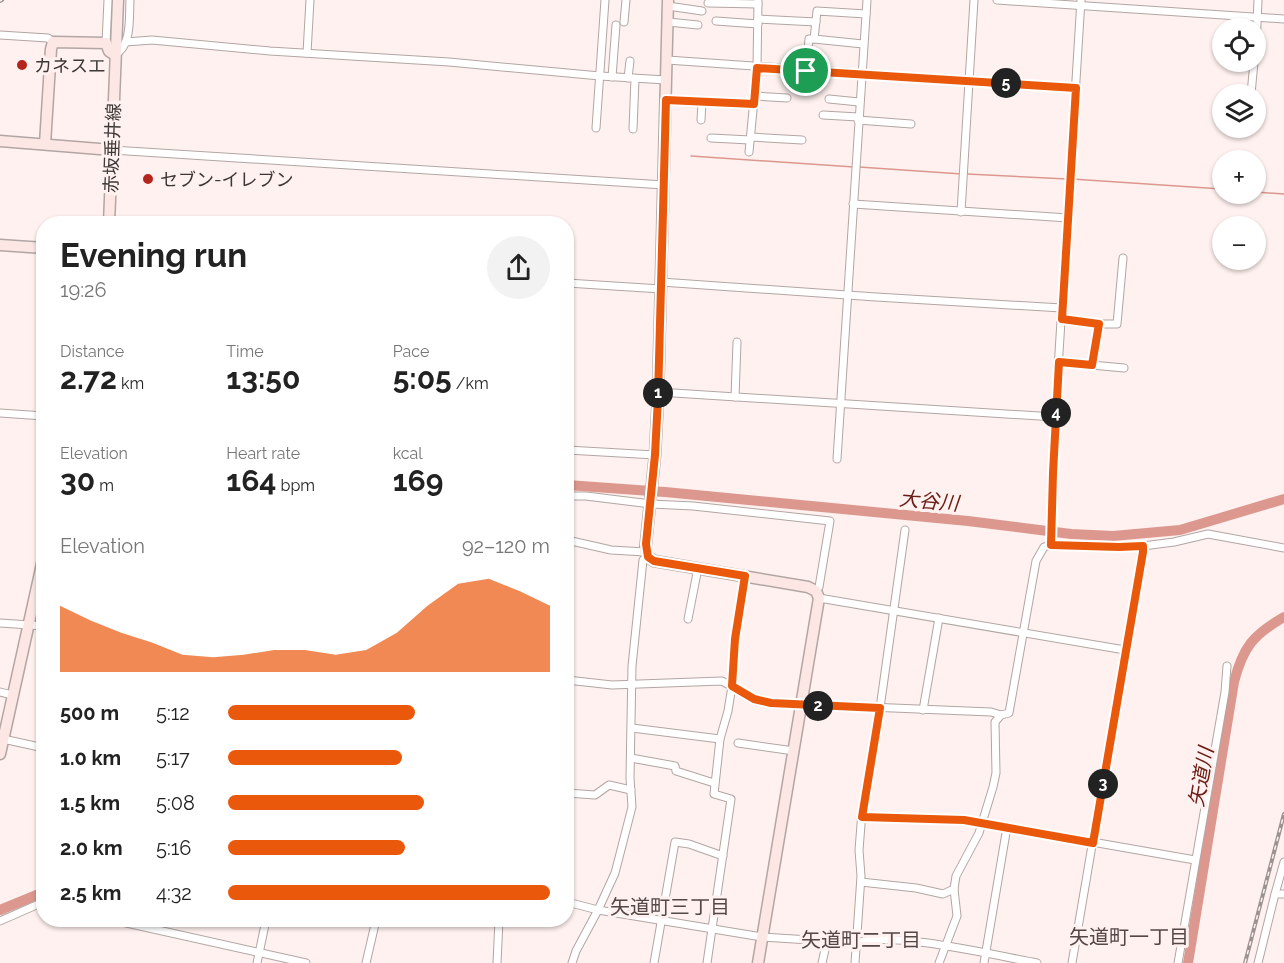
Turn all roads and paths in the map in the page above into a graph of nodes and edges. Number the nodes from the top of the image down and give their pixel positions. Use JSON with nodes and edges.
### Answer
{"nodes":[{"id":1,"x":108,"y":0,"type":"edge"},
{"id":2,"x":118,"y":0,"type":"edge"},
{"id":3,"x":130,"y":0,"type":"edge"},
{"id":4,"x":310,"y":0,"type":"edge"},
{"id":5,"x":605,"y":0,"type":"edge"},
{"id":6,"x":626,"y":0,"type":"edge"},
{"id":7,"x":867,"y":0,"type":"edge"},
{"id":8,"x":974,"y":0,"type":"edge"},
{"id":9,"x":997,"y":0,"type":"edge"},
{"id":10,"x":1258,"y":0,"type":"edge"},
{"id":11,"x":758,"y":2,"type":"edge"},
{"id":12,"x":668,"y":3,"type":"edge"},
{"id":13,"x":708,"y":3,"type":"dead end"},
{"id":14,"x":1081,"y":3,"type":"edge"},
{"id":15,"x":702,"y":11,"type":"dead end"},
{"id":16,"x":866,"y":14,"type":"junction"},
{"id":17,"x":1257,"y":17,"type":"junction"},
{"id":18,"x":1284,"y":19,"type":"edge"},
{"id":19,"x":716,"y":21,"type":"dead end"},
{"id":20,"x":758,"y":21,"type":"junction"},
{"id":21,"x":624,"y":22,"type":"dead end"},
{"id":22,"x":668,"y":22,"type":"junction"},
{"id":23,"x":816,"y":22,"type":"junction"},
{"id":24,"x":616,"y":25,"type":"dead end"},
{"id":25,"x":698,"y":25,"type":"dead end"},
{"id":26,"x":0,"y":35,"type":"edge"},
{"id":27,"x":814,"y":39,"type":"junction"},
{"id":28,"x":53,"y":42,"type":"junction"},
{"id":29,"x":126,"y":42,"type":"junction"},
{"id":30,"x":106,"y":43,"type":"junction"},
{"id":31,"x":863,"y":44,"type":"junction"},
{"id":32,"x":307,"y":52,"type":"junction"},
{"id":33,"x":115,"y":55,"type":"junction"},
{"id":34,"x":667,"y":60,"type":"junction"},
{"id":35,"x":630,"y":61,"type":"dead end"},
{"id":36,"x":757,"y":68,"type":"junction"},
{"id":37,"x":806,"y":71,"type":"junction"},
{"id":38,"x":861,"y":74,"type":"junction"},
{"id":39,"x":600,"y":76,"type":"junction"},
{"id":40,"x":612,"y":77,"type":"junction"},
{"id":41,"x":631,"y":79,"type":"junction"},
{"id":42,"x":666,"y":80,"type":"junction"},
{"id":43,"x":969,"y":81,"type":"junction"},
{"id":44,"x":1076,"y":88,"type":"junction"},
{"id":45,"x":787,"y":98,"type":"dead end"},
{"id":46,"x":829,"y":99,"type":"dead end"},
{"id":47,"x":666,"y":100,"type":"junction"},
{"id":48,"x":754,"y":100,"type":"junction"},
{"id":49,"x":702,"y":102,"type":"junction"},
{"id":50,"x":860,"y":102,"type":"junction"},
{"id":51,"x":823,"y":116,"type":"dead end"},
{"id":52,"x":858,"y":119,"type":"junction"},
{"id":53,"x":701,"y":120,"type":"dead end"},
{"id":54,"x":911,"y":124,"type":"dead end"},
{"id":55,"x":596,"y":128,"type":"dead end"},
{"id":56,"x":633,"y":129,"type":"dead end"},
{"id":57,"x":711,"y":138,"type":"dead end"},
{"id":58,"x":751,"y":138,"type":"junction"},
{"id":59,"x":802,"y":140,"type":"dead end"},
{"id":60,"x":0,"y":141,"type":"edge"},
{"id":61,"x":45,"y":144,"type":"junction"},
{"id":62,"x":112,"y":150,"type":"junction"},
{"id":63,"x":749,"y":152,"type":"dead end"},
{"id":64,"x":664,"y":185,"type":"junction"},
{"id":65,"x":853,"y":204,"type":"junction"},
{"id":66,"x":961,"y":212,"type":"junction"},
{"id":67,"x":109,"y":216,"type":"edge"},
{"id":68,"x":1068,"y":218,"type":"junction"},
{"id":69,"x":0,"y":244,"type":"edge"},
{"id":70,"x":36,"y":247,"type":"edge"},
{"id":71,"x":1123,"y":258,"type":"dead end"},
{"id":72,"x":574,"y":283,"type":"edge"},
{"id":73,"x":661,"y":286,"type":"junction"},
{"id":74,"x":847,"y":294,"type":"junction"},
{"id":75,"x":1062,"y":308,"type":"junction"},
{"id":76,"x":1062,"y":319,"type":"junction"},
{"id":77,"x":1099,"y":324,"type":"junction"},
{"id":78,"x":737,"y":342,"type":"dead end"},
{"id":79,"x":1059,"y":362,"type":"junction"},
{"id":80,"x":1092,"y":365,"type":"junction"},
{"id":81,"x":1124,"y":368,"type":"dead end"},
{"id":82,"x":658,"y":392,"type":"junction"},
{"id":83,"x":735,"y":397,"type":"junction"},
{"id":84,"x":840,"y":403,"type":"junction"},
{"id":85,"x":0,"y":413,"type":"edge"},
{"id":86,"x":36,"y":415,"type":"edge"},
{"id":87,"x":1055,"y":417,"type":"junction"},
{"id":88,"x":574,"y":450,"type":"edge"},
{"id":89,"x":655,"y":455,"type":"junction"},
{"id":90,"x":837,"y":459,"type":"dead end"},
{"id":91,"x":574,"y":496,"type":"edge"},
{"id":92,"x":651,"y":503,"type":"junction"},
{"id":93,"x":905,"y":530,"type":"dead end"},
{"id":94,"x":574,"y":542,"type":"edge"},
{"id":95,"x":1051,"y":543,"type":"junction"},
{"id":96,"x":1143,"y":546,"type":"junction"},
{"id":97,"x":1284,"y":548,"type":"edge"},
{"id":98,"x":646,"y":554,"type":"junction"},
{"id":99,"x":698,"y":568,"type":"junction"},
{"id":100,"x":745,"y":576,"type":"junction"},
{"id":101,"x":36,"y":588,"type":"edge"},
{"id":102,"x":818,"y":594,"type":"junction"},
{"id":103,"x":894,"y":610,"type":"junction"},
{"id":104,"x":939,"y":618,"type":"junction"},
{"id":105,"x":688,"y":619,"type":"dead end"},
{"id":106,"x":0,"y":623,"type":"edge"},
{"id":107,"x":27,"y":625,"type":"junction"},
{"id":108,"x":36,"y":626,"type":"edge"},
{"id":109,"x":1023,"y":633,"type":"junction"},
{"id":110,"x":1125,"y":650,"type":"junction"},
{"id":111,"x":1227,"y":666,"type":"dead end"},
{"id":112,"x":574,"y":681,"type":"edge"},
{"id":113,"x":632,"y":684,"type":"junction"},
{"id":114,"x":732,"y":686,"type":"junction"},
{"id":115,"x":0,"y":693,"type":"edge"},
{"id":116,"x":12,"y":695,"type":"junction"},
{"id":117,"x":802,"y":705,"type":"junction"},
{"id":118,"x":880,"y":708,"type":"junction"},
{"id":119,"x":924,"y":710,"type":"junction"},
{"id":120,"x":1001,"y":715,"type":"junction"},
{"id":121,"x":632,"y":728,"type":"junction"},
{"id":122,"x":720,"y":739,"type":"junction"},
{"id":123,"x":3,"y":740,"type":"junction"},
{"id":124,"x":738,"y":743,"type":"dead end"},
{"id":125,"x":36,"y":746,"type":"edge"},
{"id":126,"x":794,"y":751,"type":"junction"},
{"id":127,"x":0,"y":754,"type":"edge"},
{"id":128,"x":631,"y":758,"type":"junction"},
{"id":129,"x":714,"y":783,"type":"junction"},
{"id":130,"x":631,"y":790,"type":"junction"},
{"id":131,"x":574,"y":794,"type":"edge"},
{"id":132,"x":862,"y":817,"type":"junction"},
{"id":133,"x":983,"y":823,"type":"junction"},
{"id":134,"x":1007,"y":827,"type":"junction"},
{"id":135,"x":1093,"y":843,"type":"junction"},
{"id":136,"x":723,"y":856,"type":"junction"},
{"id":137,"x":1195,"y":860,"type":"junction"},
{"id":138,"x":1284,"y":862,"type":"edge"},
{"id":139,"x":861,"y":882,"type":"junction"},
{"id":140,"x":954,"y":889,"type":"junction"},
{"id":141,"x":1275,"y":894,"type":"junction"},
{"id":142,"x":1284,"y":894,"type":"edge"},
{"id":143,"x":36,"y":905,"type":"edge"},
{"id":144,"x":574,"y":905,"type":"edge"},
{"id":145,"x":598,"y":910,"type":"junction"},
{"id":146,"x":0,"y":921,"type":"edge"},
{"id":147,"x":662,"y":921,"type":"junction"},
{"id":148,"x":144,"y":927,"type":"edge"},
{"id":149,"x":264,"y":927,"type":"edge"},
{"id":150,"x":374,"y":927,"type":"edge"},
{"id":151,"x":499,"y":927,"type":"edge"},
{"id":152,"x":712,"y":930,"type":"junction"},
{"id":153,"x":762,"y":938,"type":"junction"},
{"id":154,"x":827,"y":941,"type":"junction"},
{"id":155,"x":857,"y":943,"type":"junction"},
{"id":156,"x":944,"y":947,"type":"junction"},
{"id":157,"x":259,"y":952,"type":"junction"},
{"id":158,"x":985,"y":954,"type":"junction"},
{"id":159,"x":257,"y":963,"type":"edge"},
{"id":160,"x":306,"y":963,"type":"edge"},
{"id":161,"x":366,"y":963,"type":"edge"},
{"id":162,"x":497,"y":963,"type":"edge"},
{"id":163,"x":572,"y":963,"type":"edge"},
{"id":164,"x":654,"y":963,"type":"edge"},
{"id":165,"x":707,"y":963,"type":"edge"},
{"id":166,"x":758,"y":963,"type":"edge"},
{"id":167,"x":822,"y":963,"type":"edge"},
{"id":168,"x":855,"y":963,"type":"edge"},
{"id":169,"x":939,"y":963,"type":"edge"},
{"id":170,"x":984,"y":963,"type":"edge"},
{"id":171,"x":1037,"y":963,"type":"edge"},
{"id":172,"x":1072,"y":963,"type":"edge"},
{"id":173,"x":1178,"y":963,"type":"edge"},
{"id":174,"x":1258,"y":963,"type":"edge"}],
"edges":[{"from":1,"to":30,"type":"street"},
{"from":2,"to":33,"type":"street","name":"赤坂垂井線"},
{"from":3,"to":29,"type":"street"},
{"from":4,"to":32,"type":"street"},
{"from":5,"to":39,"type":"street"},
{"from":6,"to":21,"type":"street"},
{"from":7,"to":16,"type":"street"},
{"from":8,"to":43,"type":"street"},
{"from":9,"to":14,"type":"street"},
{"from":10,"to":17,"type":"street"},
{"from":11,"to":13,"type":"street"},
{"from":11,"to":20,"type":"street"},
{"from":12,"to":15,"type":"street"},
{"from":12,"to":22,"type":"street"},
{"from":14,"to":17,"type":"street"},
{"from":14,"to":44,"type":"street"},
{"from":16,"to":23,"type":"street"},
{"from":16,"to":31,"type":"street"},
{"from":17,"to":18,"type":"street"},
{"from":19,"to":20,"type":"street"},
{"from":20,"to":23,"type":"street"},
{"from":20,"to":36,"type":"street"},
{"from":22,"to":25,"type":"street"},
{"from":22,"to":34,"type":"street"},
{"from":23,"to":27,"type":"street"},
{"from":24,"to":40,"type":"street"},
{"from":26,"to":28,"type":"street"},
{"from":27,"to":31,"type":"street"},
{"from":27,"to":37,"type":"street"},
{"from":28,"to":30,"type":"street"},
{"from":28,"to":61,"type":"street"},
{"from":29,"to":32,"type":"street"},
{"from":29,"to":33,"type":"street"},
{"from":30,"to":33,"type":"street"},
{"from":31,"to":38,"type":"street"},
{"from":32,"to":39,"type":"street"},
{"from":33,"to":62,"type":"street","name":"赤坂垂井線"},
{"from":34,"to":36,"type":"street"},
{"from":34,"to":42,"type":"street"},
{"from":35,"to":41,"type":"street"},
{"from":36,"to":37,"type":"street"},
{"from":36,"to":48,"type":"street"},
{"from":37,"to":38,"type":"street"},
{"from":38,"to":43,"type":"street"},
{"from":38,"to":50,"type":"street"},
{"from":39,"to":40,"type":"street"},
{"from":39,"to":55,"type":"street"},
{"from":40,"to":41,"type":"street"},
{"from":41,"to":42,"type":"street"},
{"from":41,"to":56,"type":"street"},
{"from":42,"to":47,"type":"street"},
{"from":43,"to":44,"type":"street"},
{"from":43,"to":66,"type":"street"},
{"from":44,"to":68,"type":"street"},
{"from":45,"to":48,"type":"street"},
{"from":46,"to":50,"type":"street"},
{"from":47,"to":49,"type":"street"},
{"from":47,"to":64,"type":"street"},
{"from":48,"to":49,"type":"street"},
{"from":48,"to":58,"type":"street"},
{"from":49,"to":53,"type":"street"},
{"from":50,"to":52,"type":"street"},
{"from":51,"to":52,"type":"street"},
{"from":52,"to":54,"type":"street"},
{"from":52,"to":65,"type":"street"},
{"from":57,"to":58,"type":"street"},
{"from":58,"to":59,"type":"street"},
{"from":58,"to":63,"type":"street"},
{"from":60,"to":61,"type":"street"},
{"from":61,"to":62,"type":"street"},
{"from":62,"to":64,"type":"street"},
{"from":62,"to":67,"type":"street","name":"赤坂垂井線"},
{"from":64,"to":73,"type":"street"},
{"from":65,"to":66,"type":"street"},
{"from":65,"to":74,"type":"street"},
{"from":66,"to":68,"type":"street"},
{"from":68,"to":75,"type":"street"},
{"from":69,"to":70,"type":"street"},
{"from":71,"to":77,"type":"street"},
{"from":72,"to":73,"type":"street"},
{"from":73,"to":74,"type":"street"},
{"from":73,"to":82,"type":"street"},
{"from":74,"to":75,"type":"street"},
{"from":74,"to":84,"type":"street"},
{"from":75,"to":76,"type":"street"},
{"from":76,"to":77,"type":"street"},
{"from":76,"to":79,"type":"street"},
{"from":77,"to":80,"type":"street"},
{"from":78,"to":83,"type":"street"},
{"from":79,"to":80,"type":"street"},
{"from":79,"to":87,"type":"street"},
{"from":80,"to":81,"type":"street"},
{"from":82,"to":83,"type":"street"},
{"from":82,"to":89,"type":"street"},
{"from":83,"to":84,"type":"street"},
{"from":84,"to":87,"type":"street"},
{"from":84,"to":90,"type":"street"},
{"from":85,"to":86,"type":"street"},
{"from":87,"to":95,"type":"street"},
{"from":88,"to":89,"type":"street"},
{"from":89,"to":92,"type":"street"},
{"from":91,"to":92,"type":"street"},
{"from":92,"to":98,"type":"street"},
{"from":92,"to":102,"type":"street"},
{"from":93,"to":103,"type":"street"},
{"from":94,"to":98,"type":"street"},
{"from":95,"to":96,"type":"street"},
{"from":95,"to":109,"type":"street"},
{"from":96,"to":97,"type":"street"},
{"from":96,"to":110,"type":"street"},
{"from":98,"to":99,"type":"street"},
{"from":98,"to":113,"type":"street"},
{"from":99,"to":100,"type":"street"},
{"from":99,"to":105,"type":"street"},
{"from":100,"to":102,"type":"street"},
{"from":100,"to":114,"type":"street"},
{"from":101,"to":107,"type":"street"},
{"from":102,"to":103,"type":"street"},
{"from":102,"to":117,"type":"street"},
{"from":103,"to":104,"type":"street"},
{"from":103,"to":118,"type":"street"},
{"from":104,"to":109,"type":"street"},
{"from":104,"to":119,"type":"street"},
{"from":106,"to":107,"type":"street"},
{"from":107,"to":108,"type":"street"},
{"from":107,"to":116,"type":"street"},
{"from":109,"to":110,"type":"street"},
{"from":109,"to":120,"type":"street"},
{"from":110,"to":135,"type":"street"},
{"from":111,"to":137,"type":"street"},
{"from":112,"to":113,"type":"street"},
{"from":113,"to":114,"type":"street"},
{"from":113,"to":121,"type":"street"},
{"from":114,"to":117,"type":"street"},
{"from":114,"to":122,"type":"street"},
{"from":115,"to":116,"type":"street"},
{"from":116,"to":123,"type":"street"},
{"from":117,"to":118,"type":"street"},
{"from":117,"to":126,"type":"street"},
{"from":118,"to":119,"type":"street"},
{"from":118,"to":132,"type":"street"},
{"from":119,"to":120,"type":"street"},
{"from":120,"to":133,"type":"street"},
{"from":121,"to":122,"type":"street"},
{"from":121,"to":128,"type":"street"},
{"from":122,"to":129,"type":"street"},
{"from":123,"to":125,"type":"street"},
{"from":123,"to":127,"type":"street"},
{"from":124,"to":126,"type":"street"},
{"from":126,"to":153,"type":"street"},
{"from":128,"to":129,"type":"street"},
{"from":128,"to":130,"type":"street"},
{"from":129,"to":136,"type":"street"},
{"from":130,"to":131,"type":"street"},
{"from":130,"to":145,"type":"street"},
{"from":132,"to":133,"type":"street"},
{"from":132,"to":139,"type":"street"},
{"from":133,"to":134,"type":"street"},
{"from":133,"to":140,"type":"street"},
{"from":134,"to":135,"type":"street"},
{"from":134,"to":158,"type":"street"},
{"from":135,"to":137,"type":"street"},
{"from":135,"to":172,"type":"street"},
{"from":136,"to":147,"type":"street"},
{"from":136,"to":152,"type":"street"},
{"from":137,"to":173,"type":"street"},
{"from":138,"to":141,"type":"street"},
{"from":139,"to":140,"type":"street"},
{"from":139,"to":155,"type":"street"},
{"from":140,"to":156,"type":"street"},
{"from":141,"to":142,"type":"street"},
{"from":141,"to":174,"type":"street"},
{"from":143,"to":146,"type":"street"},
{"from":144,"to":145,"type":"street"},
{"from":145,"to":147,"type":"street"},
{"from":145,"to":163,"type":"street"},
{"from":147,"to":152,"type":"street"},
{"from":147,"to":164,"type":"street"},
{"from":148,"to":157,"type":"street"},
{"from":149,"to":157,"type":"street"},
{"from":150,"to":161,"type":"street"},
{"from":151,"to":162,"type":"street"},
{"from":152,"to":153,"type":"street"},
{"from":152,"to":165,"type":"street"},
{"from":153,"to":154,"type":"street"},
{"from":153,"to":166,"type":"street"},
{"from":154,"to":155,"type":"street"},
{"from":154,"to":167,"type":"street"},
{"from":155,"to":156,"type":"street"},
{"from":155,"to":168,"type":"street"},
{"from":156,"to":158,"type":"street"},
{"from":156,"to":169,"type":"street"},
{"from":157,"to":159,"type":"street"},
{"from":157,"to":160,"type":"street"},
{"from":158,"to":170,"type":"street"},
{"from":158,"to":171,"type":"street"}]}
